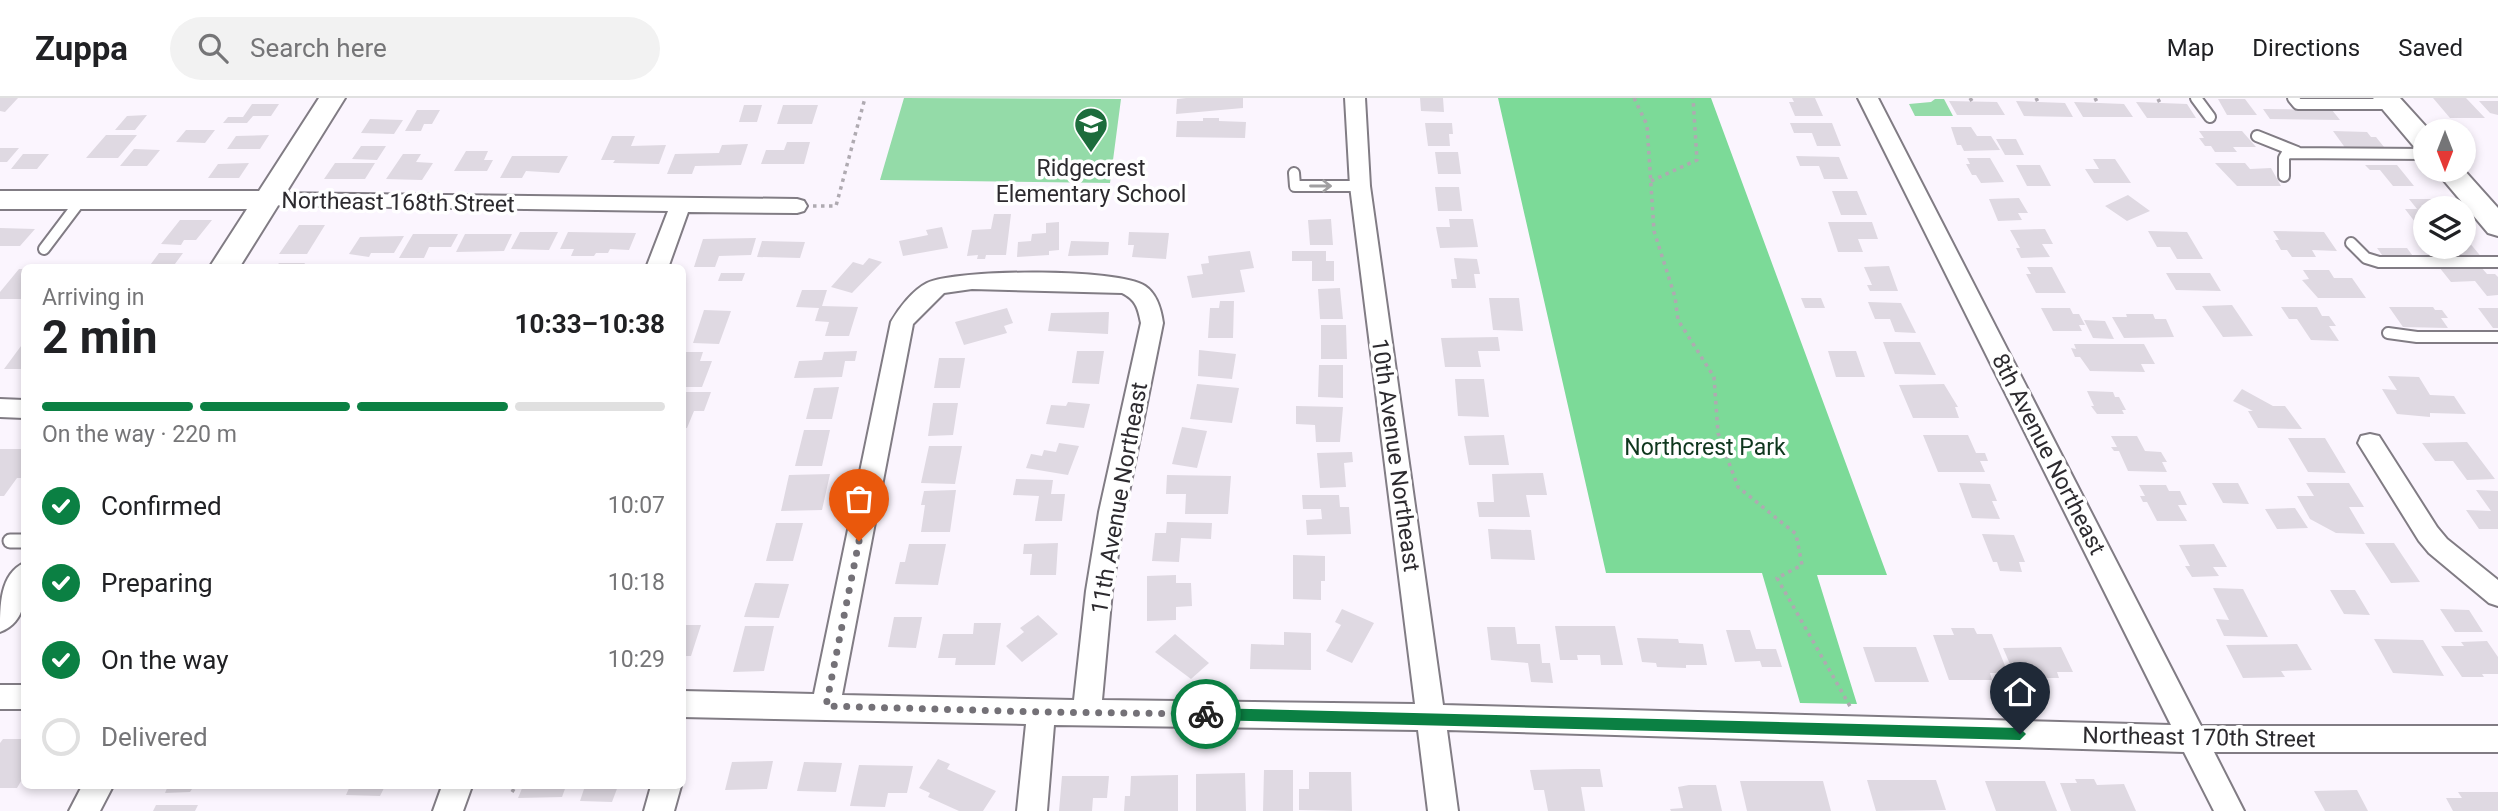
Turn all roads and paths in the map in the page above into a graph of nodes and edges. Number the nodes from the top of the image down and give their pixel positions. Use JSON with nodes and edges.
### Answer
{"nodes":[{"id":1,"x":332,"y":98,"type":"edge"},
{"id":2,"x":865,"y":98,"type":"edge"},
{"id":3,"x":1355,"y":98,"type":"edge"},
{"id":4,"x":1634,"y":98,"type":"edge"},
{"id":5,"x":1693,"y":98,"type":"edge"},
{"id":6,"x":1868,"y":98,"type":"edge"},
{"id":7,"x":2196,"y":98,"type":"edge"},
{"id":8,"x":2293,"y":98,"type":"edge"},
{"id":9,"x":2388,"y":101,"type":"edge"},
{"id":10,"x":2210,"y":117,"type":"dead end"},
{"id":11,"x":2413,"y":129,"type":"edge"},
{"id":12,"x":2256,"y":136,"type":"dead end"},
{"id":13,"x":2297,"y":152,"type":"junction"},
{"id":14,"x":2413,"y":154,"type":"edge"},
{"id":15,"x":1294,"y":173,"type":"dead end"},
{"id":16,"x":2284,"y":176,"type":"dead end"},
{"id":17,"x":1651,"y":181,"type":"junction"},
{"id":18,"x":2460,"y":182,"type":"edge"},
{"id":19,"x":1360,"y":186,"type":"junction"},
{"id":20,"x":0,"y":200,"type":"edge"},
{"id":21,"x":82,"y":200,"type":"junction"},
{"id":22,"x":267,"y":200,"type":"junction"},
{"id":23,"x":680,"y":206,"type":"junction"},
{"id":24,"x":797,"y":206,"type":"joint"},
{"id":25,"x":2498,"y":226,"type":"edge"},
{"id":26,"x":2351,"y":243,"type":"dead end"},
{"id":27,"x":44,"y":249,"type":"dead end"},
{"id":28,"x":2498,"y":262,"type":"edge"},
{"id":29,"x":227,"y":264,"type":"edge"},
{"id":30,"x":658,"y":264,"type":"edge"},
{"id":31,"x":2388,"y":333,"type":"dead end"},
{"id":32,"x":2498,"y":337,"type":"edge"},
{"id":33,"x":0,"y":408,"type":"edge"},
{"id":34,"x":21,"y":409,"type":"edge"},
{"id":35,"x":2370,"y":443,"type":"dead end"},
{"id":36,"x":21,"y":582,"type":"edge"},
{"id":37,"x":2498,"y":594,"type":"edge"},
{"id":38,"x":0,"y":614,"type":"edge"},
{"id":39,"x":0,"y":697,"type":"edge"},
{"id":40,"x":21,"y":697,"type":"edge"},
{"id":41,"x":826,"y":706,"type":"junction"},
{"id":42,"x":686,"y":710,"type":"edge"},
{"id":43,"x":1041,"y":712,"type":"junction"},
{"id":44,"x":1087,"y":712,"type":"junction"},
{"id":45,"x":1432,"y":717,"type":"junction"},
{"id":46,"x":1862,"y":729,"type":"junction"},
{"id":47,"x":2194,"y":739,"type":"junction"},
{"id":48,"x":2498,"y":739,"type":"edge"},
{"id":49,"x":96,"y":789,"type":"edge"},
{"id":50,"x":456,"y":789,"type":"edge"},
{"id":51,"x":514,"y":789,"type":"edge"},
{"id":52,"x":665,"y":789,"type":"edge"},
{"id":53,"x":512,"y":792,"type":"dead end"},
{"id":54,"x":84,"y":811,"type":"edge"},
{"id":55,"x":447,"y":811,"type":"edge"},
{"id":56,"x":659,"y":811,"type":"edge"},
{"id":57,"x":1032,"y":811,"type":"edge"},
{"id":58,"x":1443,"y":811,"type":"edge"},
{"id":59,"x":2230,"y":811,"type":"edge"}],
"edges":[{"from":1,"to":22,"type":"street"},
{"from":2,"to":24,"type":"path"},
{"from":3,"to":19,"type":"street","name":"10th Avenue Northeast"},
{"from":4,"to":17,"type":"path"},
{"from":5,"to":17,"type":"path"},
{"from":6,"to":47,"type":"street","name":"8th Avenue Northeast"},
{"from":7,"to":10,"type":"lane"},
{"from":8,"to":9,"type":"lane"},
{"from":9,"to":11,"type":"street"},
{"from":12,"to":13,"type":"lane"},
{"from":13,"to":14,"type":"lane"},
{"from":13,"to":16,"type":"lane"},
{"from":15,"to":19,"type":"lane","one_way":true},
{"from":17,"to":46,"type":"path"},
{"from":18,"to":25,"type":"street"},
{"from":19,"to":45,"type":"street","name":"10th Avenue Northeast"},
{"from":20,"to":21,"type":"street","name":"Northeast 168th Street"},
{"from":21,"to":22,"type":"street","name":"Northeast 168th Street"},
{"from":21,"to":27,"type":"lane"},
{"from":22,"to":23,"type":"street","name":"Northeast 168th Street"},
{"from":22,"to":29,"type":"street"},
{"from":23,"to":24,"type":"street","name":"Northeast 168th Street"},
{"from":23,"to":30,"type":"street"},
{"from":26,"to":28,"type":"lane"},
{"from":31,"to":32,"type":"lane"},
{"from":33,"to":34,"type":"street"},
{"from":35,"to":37,"type":"street"},
{"from":36,"to":38,"type":"street"},
{"from":39,"to":40,"type":"street"},
{"from":41,"to":42,"type":"street","name":"Northeast 170th Street"},
{"from":41,"to":43,"type":"street","name":"Northeast 170th Street"},
{"from":41,"to":44,"type":"street","name":"11th Avenue Northeast"},
{"from":43,"to":44,"type":"street","name":"Northeast 170th Street"},
{"from":43,"to":57,"type":"street"},
{"from":44,"to":45,"type":"street","name":"Northeast 170th Street"},
{"from":45,"to":46,"type":"street","name":"Northeast 170th Street"},
{"from":45,"to":58,"type":"street","name":"10th Avenue Northeast"},
{"from":46,"to":47,"type":"street","name":"Northeast 170th Street"},
{"from":47,"to":48,"type":"street","name":"Northeast 170th Street"},
{"from":47,"to":59,"type":"street","name":"8th Avenue Northeast"},
{"from":49,"to":54,"type":"street"},
{"from":50,"to":55,"type":"street"},
{"from":51,"to":53,"type":"path"},
{"from":52,"to":56,"type":"street"}]}
